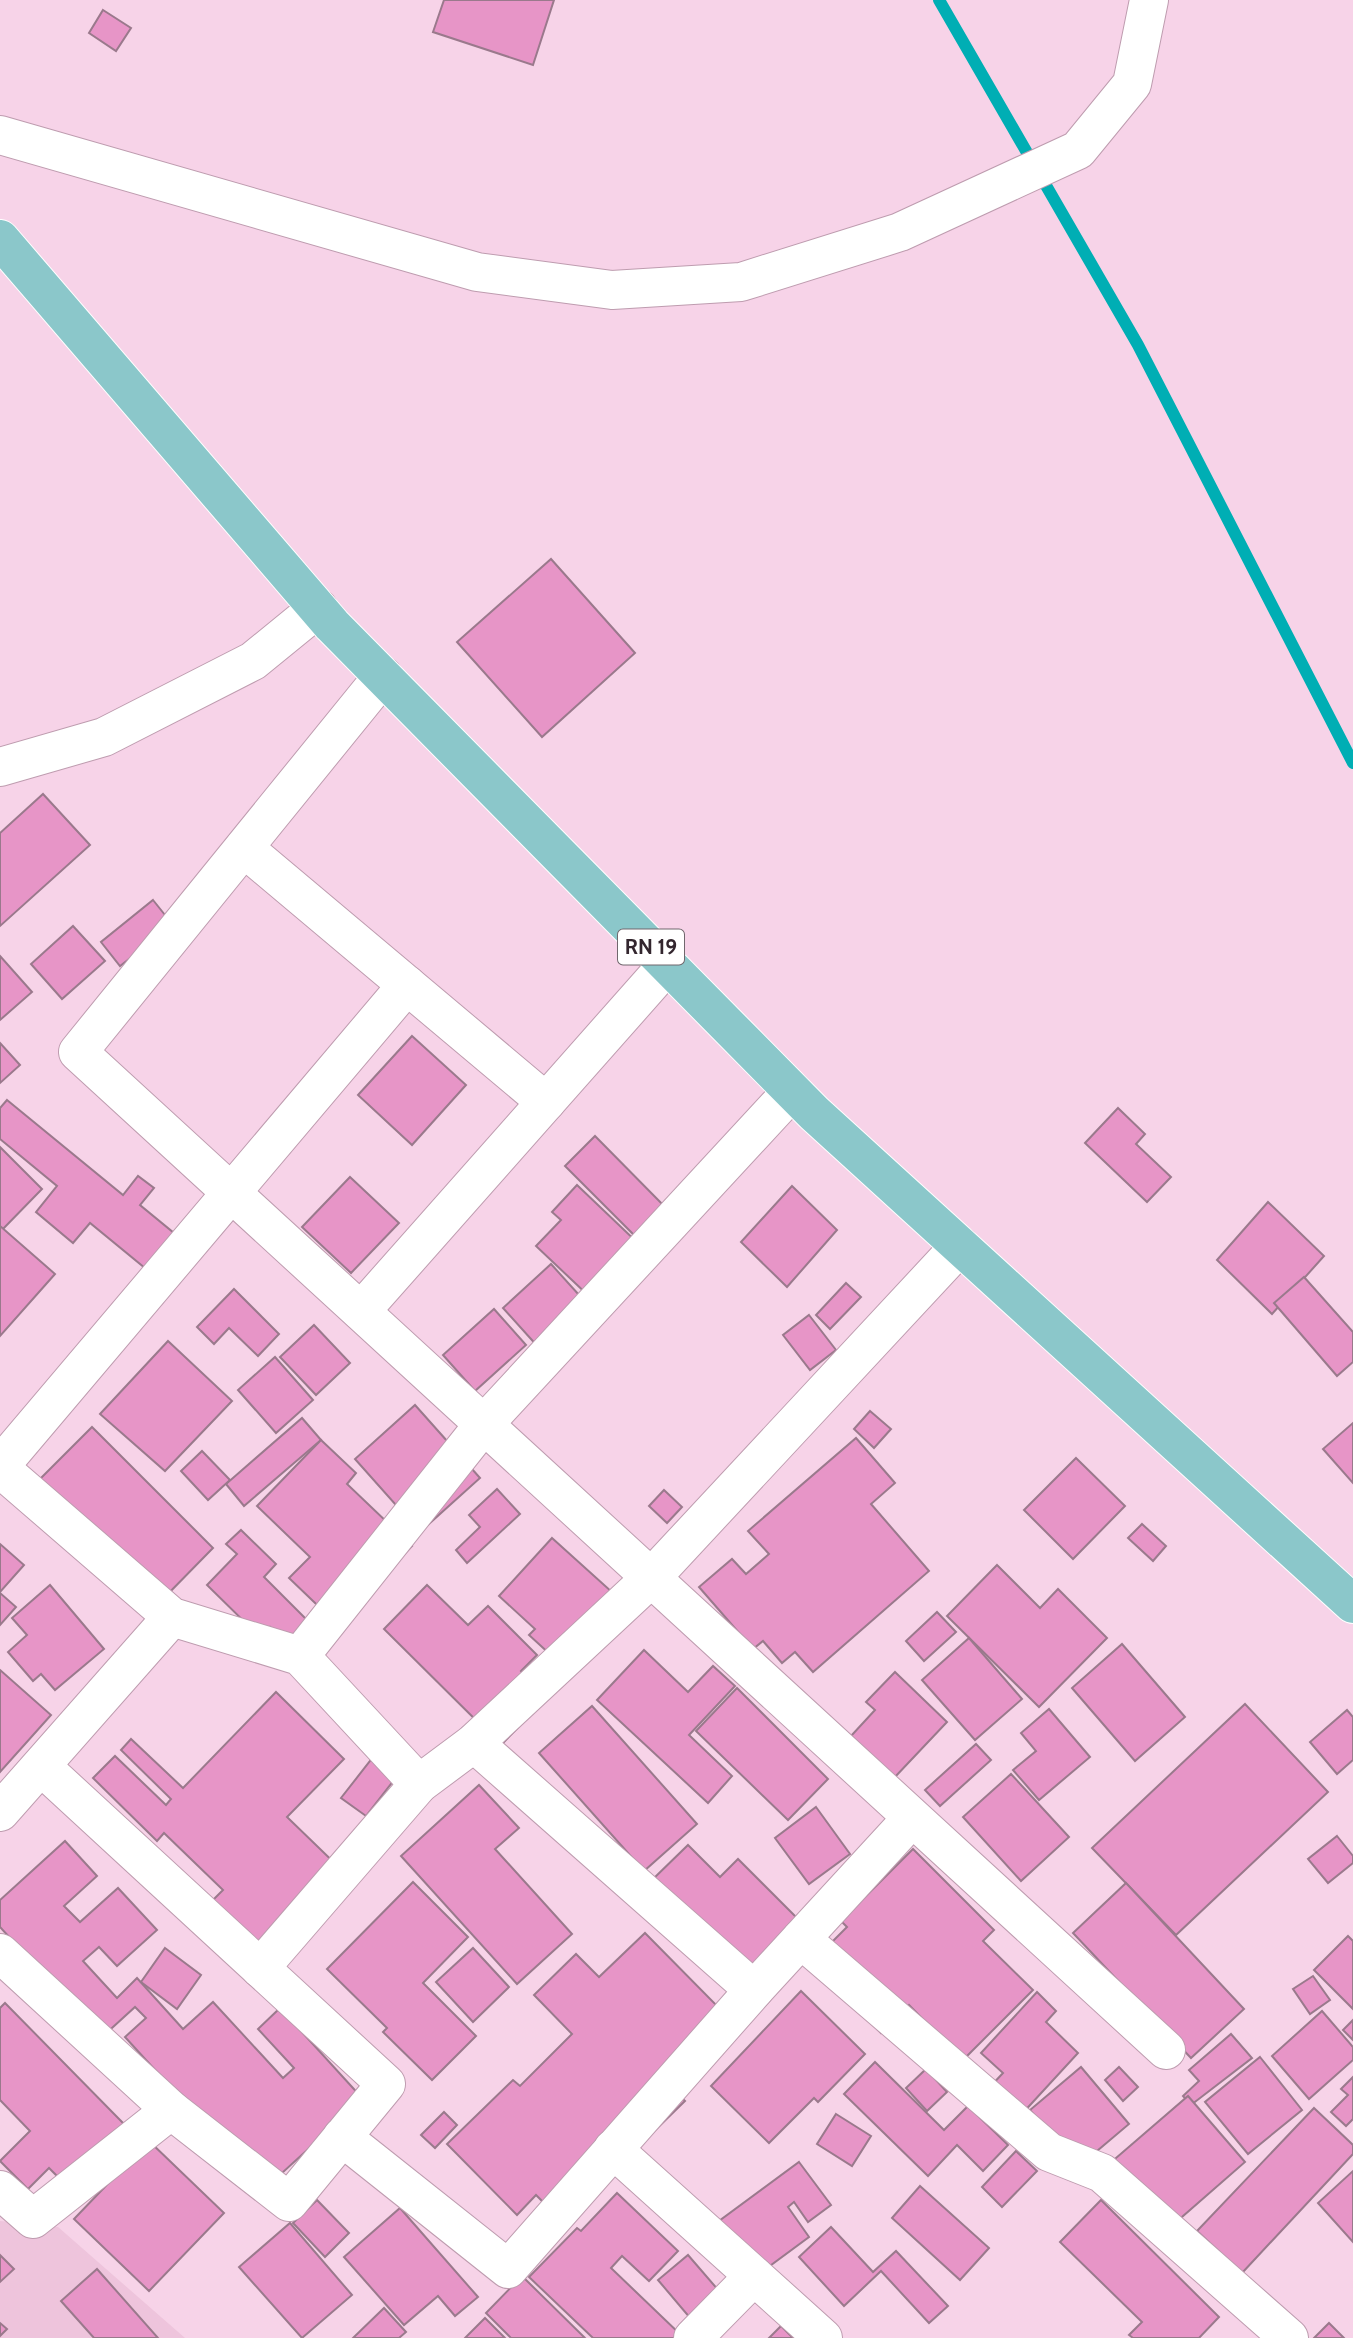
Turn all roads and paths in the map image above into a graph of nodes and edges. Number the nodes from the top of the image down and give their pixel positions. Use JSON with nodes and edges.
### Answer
{"nodes":[{"id":1,"x":1149,"y":0,"type":"edge"},
{"id":2,"x":0,"y":135,"type":"edge"},
{"id":3,"x":0,"y":239,"type":"edge"},
{"id":4,"x":318,"y":608,"type":"junction"},
{"id":5,"x":383,"y":676,"type":"junction"},
{"id":6,"x":0,"y":767,"type":"edge"},
{"id":7,"x":244,"y":848,"type":"junction"},
{"id":8,"x":668,"y":964,"type":"junction"},
{"id":9,"x":407,"y":985,"type":"junction"},
{"id":10,"x":792,"y":1091,"type":"junction"},
{"id":11,"x":546,"y":1102,"type":"junction"},
{"id":12,"x":231,"y":1192,"type":"junction"},
{"id":13,"x":960,"y":1246,"type":"junction"},
{"id":14,"x":361,"y":1311,"type":"junction"},
{"id":15,"x":484,"y":1424,"type":"junction"},
{"id":16,"x":0,"y":1467,"type":"edge"},
{"id":17,"x":651,"y":1578,"type":"junction"},
{"id":18,"x":1353,"y":1604,"type":"edge"},
{"id":19,"x":172,"y":1617,"type":"junction"},
{"id":20,"x":300,"y":1656,"type":"junction"},
{"id":21,"x":474,"y":1743,"type":"junction"},
{"id":22,"x":41,"y":1767,"type":"junction"},
{"id":23,"x":419,"y":1784,"type":"junction"},
{"id":24,"x":0,"y":1812,"type":"edge"},
{"id":25,"x":912,"y":1818,"type":"junction"},
{"id":26,"x":801,"y":1939,"type":"junction"},
{"id":27,"x":0,"y":1953,"type":"edge"},
{"id":28,"x":260,"y":1968,"type":"junction"},
{"id":29,"x":754,"y":1990,"type":"junction"},
{"id":30,"x":1166,"y":2050,"type":"dead end"},
{"id":31,"x":171,"y":2110,"type":"junction"},
{"id":32,"x":342,"y":2137,"type":"junction"},
{"id":33,"x":613,"y":2149,"type":"junction"},
{"id":34,"x":0,"y":2190,"type":"edge"},
{"id":35,"x":754,"y":2276,"type":"junction"},
{"id":36,"x":692,"y":2338,"type":"edge"},
{"id":37,"x":823,"y":2338,"type":"edge"},
{"id":38,"x":1289,"y":2338,"type":"edge"}],
"edges":[{"from":1,"to":2,"type":"street"},
{"from":3,"to":4,"type":"main road","number":"RN 19"},
{"from":4,"to":5,"type":"main road","number":"RN 19"},
{"from":4,"to":6,"type":"street"},
{"from":5,"to":7,"type":"street"},
{"from":5,"to":8,"type":"main road","number":"RN 19"},
{"from":7,"to":9,"type":"street"},
{"from":7,"to":12,"type":"street"},
{"from":8,"to":10,"type":"main road","number":"RN 19"},
{"from":8,"to":11,"type":"street"},
{"from":9,"to":11,"type":"street"},
{"from":9,"to":12,"type":"street"},
{"from":10,"to":13,"type":"main road","number":"RN 19"},
{"from":10,"to":15,"type":"street"},
{"from":11,"to":14,"type":"street"},
{"from":12,"to":14,"type":"street"},
{"from":12,"to":16,"type":"street"},
{"from":13,"to":17,"type":"street"},
{"from":13,"to":18,"type":"main road","number":"RN 19"},
{"from":14,"to":15,"type":"street"},
{"from":15,"to":17,"type":"street"},
{"from":15,"to":20,"type":"street"},
{"from":16,"to":19,"type":"street"},
{"from":17,"to":21,"type":"street"},
{"from":17,"to":25,"type":"street"},
{"from":19,"to":20,"type":"street"},
{"from":19,"to":22,"type":"street"},
{"from":20,"to":23,"type":"street"},
{"from":21,"to":23,"type":"street"},
{"from":21,"to":29,"type":"street"},
{"from":22,"to":24,"type":"street"},
{"from":22,"to":28,"type":"street"},
{"from":23,"to":28,"type":"street"},
{"from":25,"to":26,"type":"street"},
{"from":25,"to":30,"type":"street"},
{"from":26,"to":29,"type":"street"},
{"from":26,"to":38,"type":"street"},
{"from":27,"to":31,"type":"street"},
{"from":28,"to":32,"type":"street"},
{"from":29,"to":33,"type":"street"},
{"from":31,"to":32,"type":"street"},
{"from":31,"to":34,"type":"street"},
{"from":32,"to":33,"type":"street"},
{"from":33,"to":35,"type":"street"},
{"from":35,"to":36,"type":"street"},
{"from":35,"to":37,"type":"street"}]}
